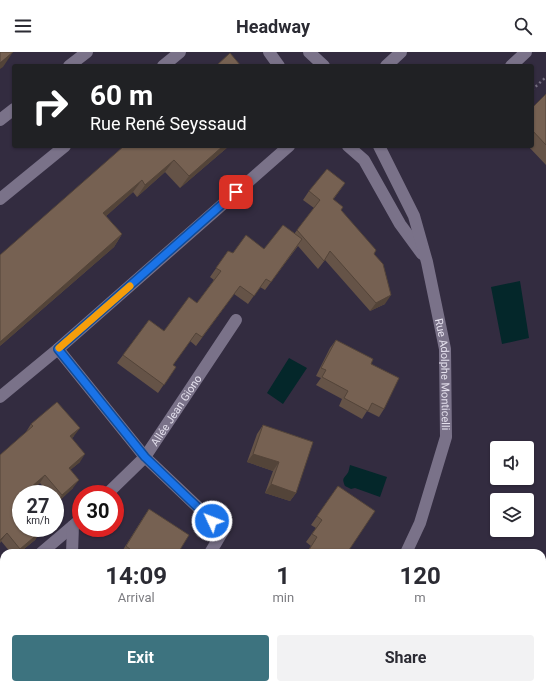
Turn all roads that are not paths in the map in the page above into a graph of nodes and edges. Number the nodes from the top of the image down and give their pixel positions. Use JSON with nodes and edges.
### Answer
{"nodes":[{"id":1,"x":86,"y":52,"type":"edge"},
{"id":2,"x":180,"y":52,"type":"edge"},
{"id":3,"x":269,"y":52,"type":"edge"},
{"id":4,"x":309,"y":52,"type":"edge"},
{"id":5,"x":401,"y":52,"type":"edge"},
{"id":6,"x":526,"y":52,"type":"edge"},
{"id":7,"x":71,"y":64,"type":"edge"},
{"id":8,"x":165,"y":64,"type":"edge"},
{"id":9,"x":278,"y":64,"type":"edge"},
{"id":10,"x":322,"y":64,"type":"edge"},
{"id":11,"x":388,"y":64,"type":"edge"},
{"id":12,"x":513,"y":64,"type":"edge"},
{"id":13,"x":12,"y":111,"type":"edge"},
{"id":14,"x":0,"y":120,"type":"edge"},
{"id":15,"x":63,"y":148,"type":"edge"},
{"id":16,"x":287,"y":148,"type":"edge"},
{"id":17,"x":350,"y":148,"type":"edge"},
{"id":18,"x":381,"y":148,"type":"edge"},
{"id":19,"x":0,"y":199,"type":"edge"},
{"id":20,"x":427,"y":262,"type":"junction"},
{"id":21,"x":236,"y":320,"type":"dead end"},
{"id":22,"x":58,"y":349,"type":"junction"},
{"id":23,"x":0,"y":397,"type":"edge"},
{"id":24,"x":145,"y":457,"type":"junction"},
{"id":25,"x":116,"y":485,"type":"edge"},
{"id":26,"x":72,"y":526,"type":"edge"},
{"id":27,"x":75,"y":537,"type":"edge"},
{"id":28,"x":46,"y":549,"type":"edge"},
{"id":29,"x":73,"y":549,"type":"edge"},
{"id":30,"x":212,"y":549,"type":"edge"},
{"id":31,"x":408,"y":549,"type":"edge"}],
"edges":[{"from":1,"to":7,"type":"street"},
{"from":2,"to":8,"type":"street"},
{"from":3,"to":9,"type":"street"},
{"from":4,"to":10,"type":"street"},
{"from":5,"to":11,"type":"street"},
{"from":6,"to":12,"type":"street"},
{"from":13,"to":14,"type":"street"},
{"from":15,"to":19,"type":"street"},
{"from":16,"to":22,"type":"street"},
{"from":17,"to":20,"type":"street","name":"Rue Adolphe Monticelli"},
{"from":18,"to":20,"type":"street","name":"Rue Adolphe Monticelli"},
{"from":20,"to":31,"type":"street","name":"Rue Adolphe Monticelli"},
{"from":21,"to":24,"type":"street","name":"Allée Jean Giono"},
{"from":22,"to":23,"type":"street"},
{"from":22,"to":24,"type":"street"},
{"from":24,"to":25,"type":"street","name":"Allée Jean Giono"},
{"from":24,"to":30,"type":"street"},
{"from":26,"to":28,"type":"street"},
{"from":27,"to":29,"type":"street"}]}
